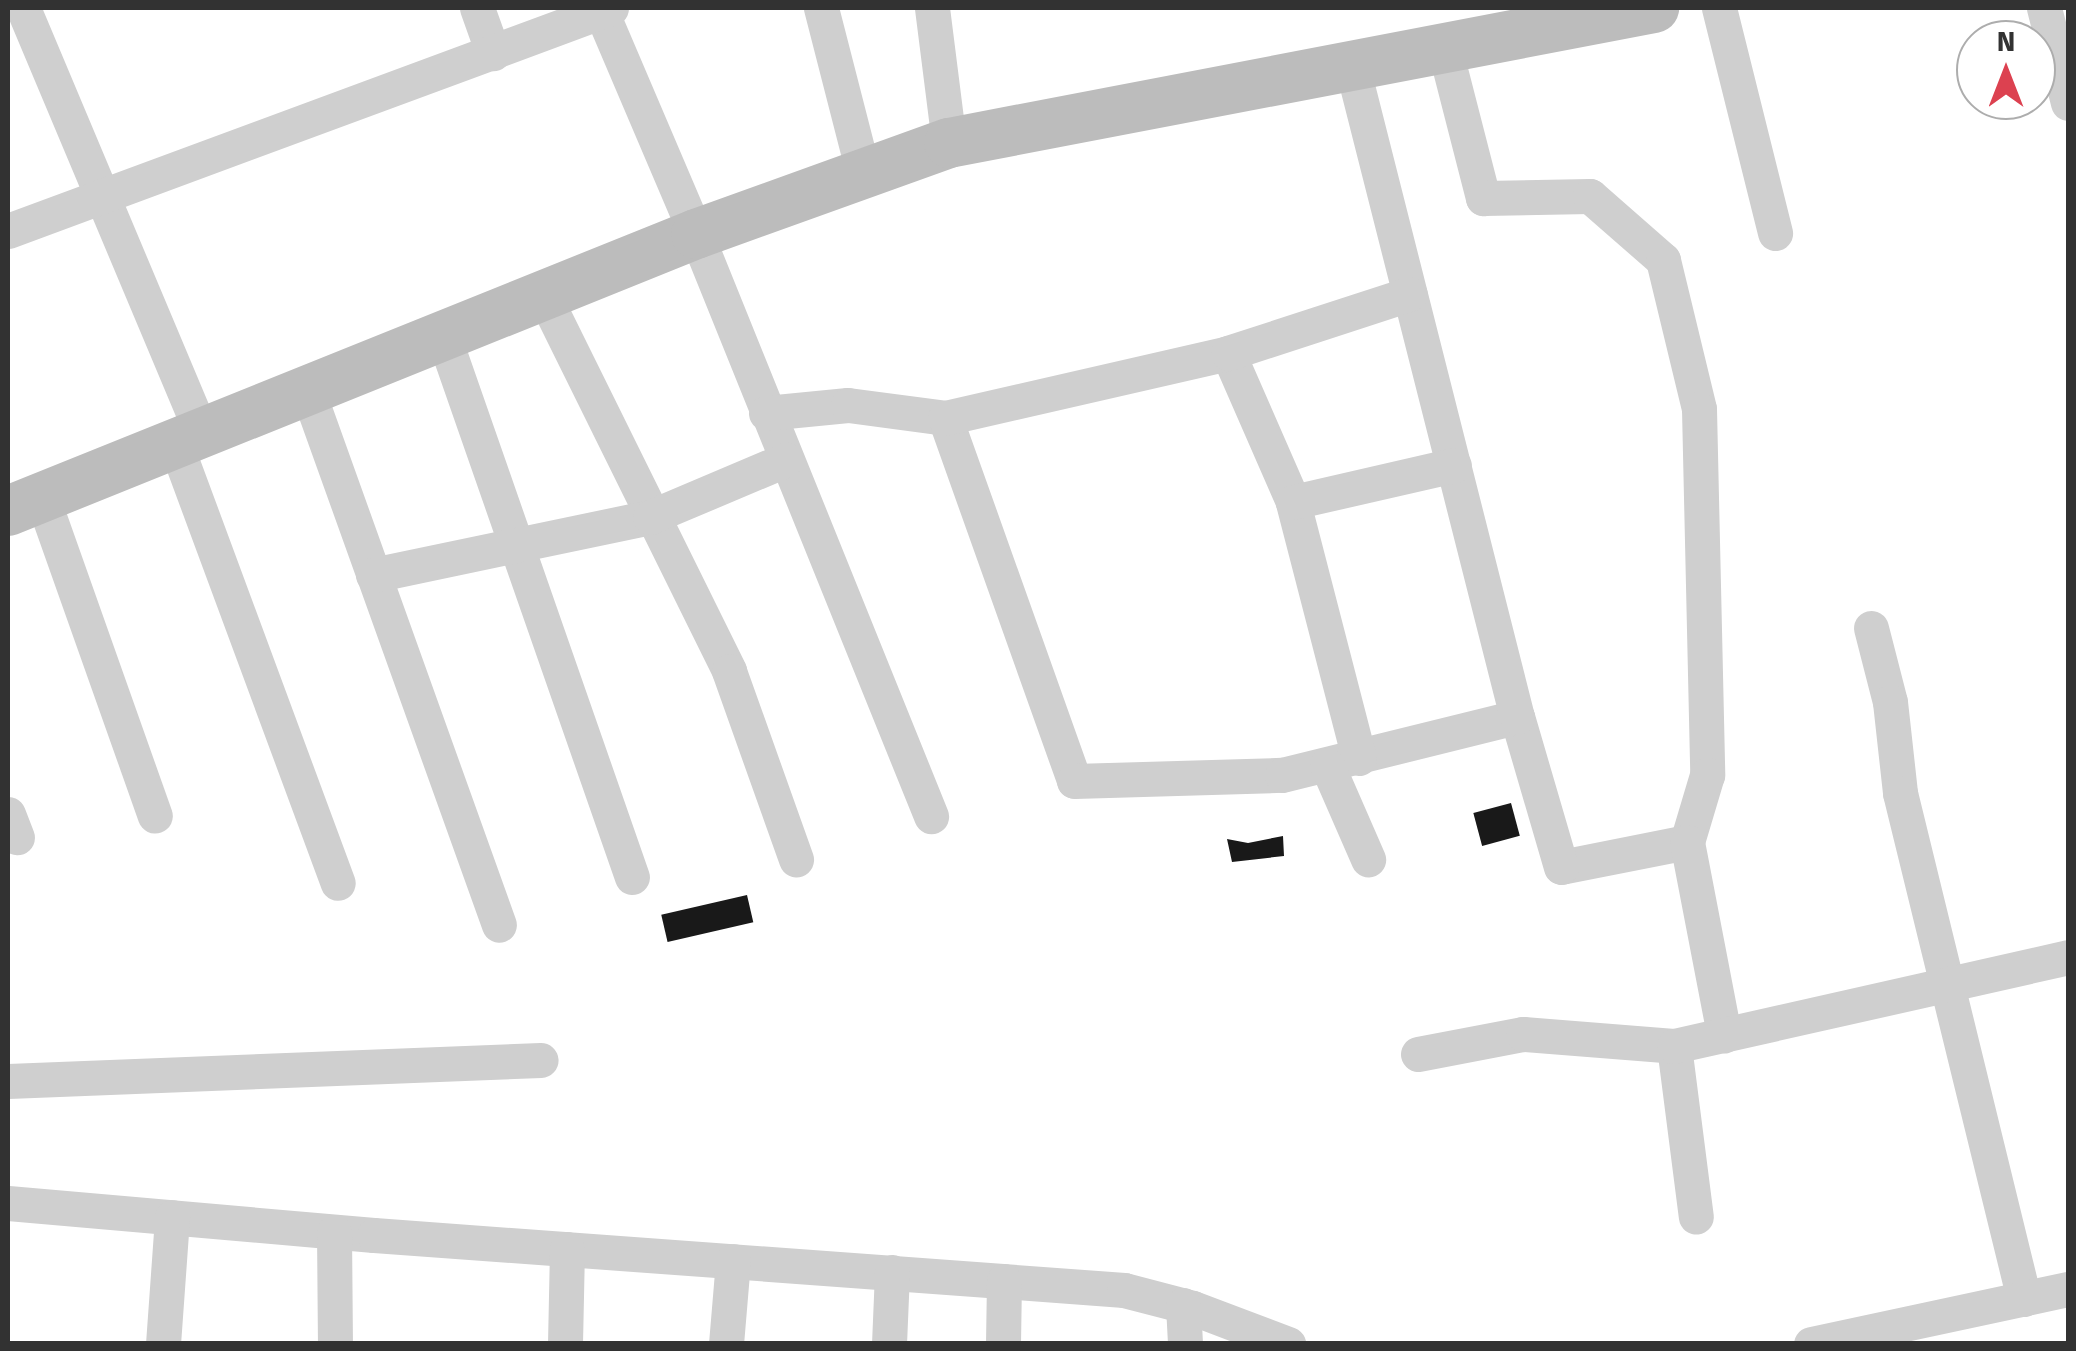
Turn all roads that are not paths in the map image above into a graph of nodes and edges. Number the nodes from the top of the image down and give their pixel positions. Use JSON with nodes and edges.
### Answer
{"nodes":[{"id":1,"x":22,"y":8,"type":"edge"},
{"id":2,"x":476,"y":8,"type":"edge"},
{"id":3,"x":822,"y":8,"type":"edge"},
{"id":4,"x":932,"y":8,"type":"edge"},
{"id":5,"x":1654,"y":8,"type":"edge"},
{"id":6,"x":1720,"y":8,"type":"edge"},
{"id":7,"x":2044,"y":8,"type":"edge"},
{"id":8,"x":606,"y":10,"type":"edge"},
{"id":9,"x":1529,"y":20,"type":"edge"},
{"id":10,"x":1444,"y":50,"type":"junction"},
{"id":11,"x":493,"y":52,"type":"junction"},
{"id":12,"x":1352,"y":66,"type":"junction"},
{"id":13,"x":2068,"y":103,"type":"edge"},
{"id":14,"x":949,"y":143,"type":"junction"},
{"id":15,"x":864,"y":174,"type":"junction"},
{"id":16,"x":102,"y":196,"type":"junction"},
{"id":17,"x":8,"y":231,"type":"edge"},
{"id":18,"x":1775,"y":232,"type":"dead end"},
{"id":19,"x":696,"y":234,"type":"junction"},
{"id":20,"x":1410,"y":294,"type":"junction"},
{"id":21,"x":544,"y":296,"type":"junction"},
{"id":22,"x":443,"y":335,"type":"junction"},
{"id":23,"x":1228,"y":353,"type":"junction"},
{"id":24,"x":307,"y":388,"type":"junction"},
{"id":25,"x":766,"y":413,"type":"junction"},
{"id":26,"x":944,"y":418,"type":"junction"},
{"id":27,"x":188,"y":437,"type":"junction"},
{"id":28,"x":785,"y":460,"type":"junction"},
{"id":29,"x":1454,"y":465,"type":"junction"},
{"id":30,"x":1293,"y":502,"type":"junction"},
{"id":31,"x":25,"y":504,"type":"edge"},
{"id":32,"x":650,"y":517,"type":"junction"},
{"id":33,"x":516,"y":548,"type":"junction"},
{"id":34,"x":374,"y":575,"type":"junction"},
{"id":35,"x":1872,"y":628,"type":"dead end"},
{"id":36,"x":1518,"y":717,"type":"junction"},
{"id":37,"x":1343,"y":762,"type":"junction"},
{"id":38,"x":155,"y":816,"type":"dead end"},
{"id":39,"x":931,"y":816,"type":"dead end"},
{"id":40,"x":1687,"y":842,"type":"junction"},
{"id":41,"x":796,"y":859,"type":"dead end"},
{"id":42,"x":1368,"y":859,"type":"dead end"},
{"id":43,"x":632,"y":878,"type":"dead end"},
{"id":44,"x":338,"y":883,"type":"dead end"},
{"id":45,"x":498,"y":924,"type":"dead end"},
{"id":46,"x":2068,"y":957,"type":"edge"},
{"id":47,"x":1947,"y":984,"type":"junction"},
{"id":48,"x":1724,"y":1034,"type":"junction"},
{"id":49,"x":1674,"y":1046,"type":"junction"},
{"id":50,"x":1418,"y":1054,"type":"dead end"},
{"id":51,"x":542,"y":1060,"type":"dead end"},
{"id":52,"x":8,"y":1080,"type":"edge"},
{"id":53,"x":8,"y":1202,"type":"edge"},
{"id":54,"x":172,"y":1217,"type":"junction"},
{"id":55,"x":1696,"y":1217,"type":"dead end"},
{"id":56,"x":334,"y":1232,"type":"junction"},
{"id":57,"x":567,"y":1249,"type":"junction"},
{"id":58,"x":733,"y":1260,"type":"junction"},
{"id":59,"x":892,"y":1272,"type":"junction"},
{"id":60,"x":1004,"y":1281,"type":"junction"},
{"id":61,"x":2068,"y":1289,"type":"edge"},
{"id":62,"x":2024,"y":1299,"type":"junction"},
{"id":63,"x":1183,"y":1305,"type":"junction"},
{"id":64,"x":162,"y":1344,"type":"edge"},
{"id":65,"x":335,"y":1344,"type":"edge"},
{"id":66,"x":564,"y":1344,"type":"edge"},
{"id":67,"x":726,"y":1344,"type":"edge"},
{"id":68,"x":890,"y":1344,"type":"edge"},
{"id":69,"x":1004,"y":1344,"type":"edge"},
{"id":70,"x":1185,"y":1344,"type":"edge"},
{"id":71,"x":1288,"y":1344,"type":"edge"},
{"id":72,"x":1812,"y":1344,"type":"edge"}],
"edges":[{"from":1,"to":16,"type":"street"},
{"from":2,"to":11,"type":"street"},
{"from":3,"to":15,"type":"street"},
{"from":4,"to":14,"type":"street"},
{"from":5,"to":9,"type":"street"},
{"from":6,"to":18,"type":"street"},
{"from":7,"to":13,"type":"street"},
{"from":8,"to":11,"type":"street"},
{"from":8,"to":19,"type":"street"},
{"from":9,"to":10,"type":"street"},
{"from":10,"to":12,"type":"street"},
{"from":10,"to":40,"type":"street"},
{"from":11,"to":16,"type":"street"},
{"from":12,"to":14,"type":"street"},
{"from":12,"to":20,"type":"street"},
{"from":14,"to":15,"type":"street"},
{"from":15,"to":19,"type":"street"},
{"from":16,"to":17,"type":"street"},
{"from":16,"to":27,"type":"street"},
{"from":19,"to":21,"type":"street"},
{"from":19,"to":25,"type":"street"},
{"from":20,"to":23,"type":"street"},
{"from":20,"to":29,"type":"street"},
{"from":21,"to":22,"type":"street"},
{"from":21,"to":32,"type":"street"},
{"from":22,"to":24,"type":"street"},
{"from":22,"to":33,"type":"street"},
{"from":23,"to":26,"type":"street"},
{"from":23,"to":30,"type":"street"},
{"from":24,"to":27,"type":"street"},
{"from":24,"to":34,"type":"street"},
{"from":25,"to":26,"type":"street"},
{"from":25,"to":28,"type":"street"},
{"from":26,"to":37,"type":"street"},
{"from":27,"to":31,"type":"street"},
{"from":27,"to":44,"type":"street"},
{"from":28,"to":32,"type":"street"},
{"from":28,"to":39,"type":"street"},
{"from":29,"to":30,"type":"street"},
{"from":29,"to":36,"type":"street"},
{"from":30,"to":37,"type":"street"},
{"from":31,"to":38,"type":"street"},
{"from":32,"to":33,"type":"street"},
{"from":32,"to":41,"type":"street"},
{"from":33,"to":34,"type":"street"},
{"from":33,"to":43,"type":"street"},
{"from":34,"to":45,"type":"street"},
{"from":35,"to":47,"type":"street"},
{"from":36,"to":37,"type":"street"},
{"from":36,"to":40,"type":"street"},
{"from":37,"to":42,"type":"street"},
{"from":40,"to":48,"type":"street"},
{"from":46,"to":47,"type":"street"},
{"from":47,"to":48,"type":"street"},
{"from":47,"to":62,"type":"street"},
{"from":48,"to":49,"type":"street"},
{"from":49,"to":50,"type":"street"},
{"from":49,"to":55,"type":"street"},
{"from":51,"to":52,"type":"street"},
{"from":53,"to":54,"type":"street"},
{"from":54,"to":56,"type":"street"},
{"from":54,"to":64,"type":"street"},
{"from":56,"to":57,"type":"street"},
{"from":56,"to":65,"type":"street"},
{"from":57,"to":58,"type":"street"},
{"from":57,"to":66,"type":"street"},
{"from":58,"to":59,"type":"street"},
{"from":58,"to":67,"type":"street"},
{"from":59,"to":60,"type":"street"},
{"from":59,"to":68,"type":"street"},
{"from":60,"to":63,"type":"street"},
{"from":60,"to":69,"type":"street"},
{"from":61,"to":62,"type":"street"},
{"from":62,"to":72,"type":"street"},
{"from":63,"to":70,"type":"street"},
{"from":63,"to":71,"type":"street"}]}
